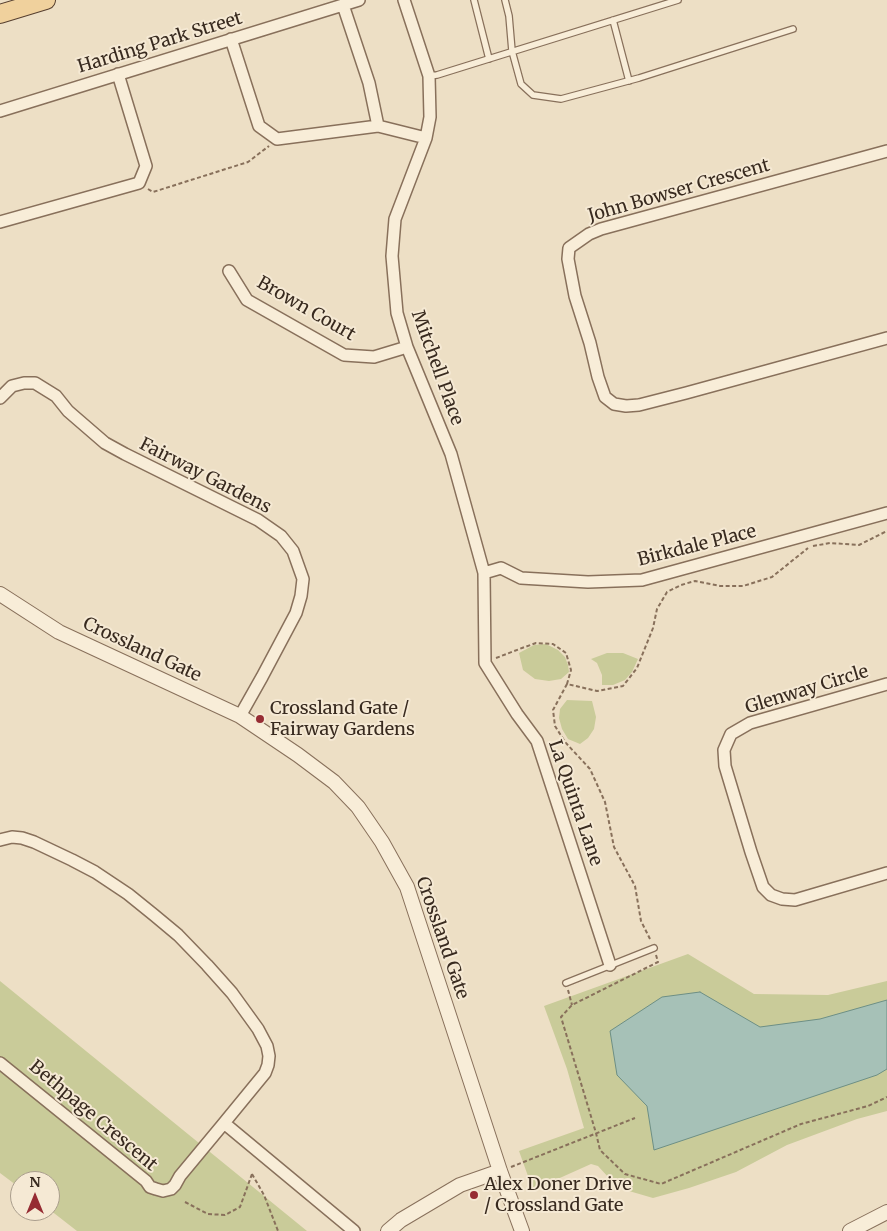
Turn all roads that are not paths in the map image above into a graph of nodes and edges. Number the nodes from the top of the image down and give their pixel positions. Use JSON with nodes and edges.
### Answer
{"nodes":[{"id":1,"x":46,"y":0,"type":"edge"},
{"id":2,"x":359,"y":0,"type":"edge"},
{"id":3,"x":404,"y":0,"type":"edge"},
{"id":4,"x":474,"y":0,"type":"edge"},
{"id":5,"x":505,"y":0,"type":"edge"},
{"id":6,"x":678,"y":0,"type":"edge"},
{"id":7,"x":342,"y":5,"type":"junction"},
{"id":8,"x":0,"y":14,"type":"edge"},
{"id":9,"x":613,"y":20,"type":"junction"},
{"id":10,"x":793,"y":29,"type":"dead end"},
{"id":11,"x":232,"y":39,"type":"junction"},
{"id":12,"x":512,"y":52,"type":"junction"},
{"id":13,"x":489,"y":59,"type":"junction"},
{"id":14,"x":118,"y":74,"type":"junction"},
{"id":15,"x":429,"y":76,"type":"junction"},
{"id":16,"x":629,"y":81,"type":"junction"},
{"id":17,"x":0,"y":111,"type":"edge"},
{"id":18,"x":378,"y":126,"type":"junction"},
{"id":19,"x":426,"y":138,"type":"junction"},
{"id":20,"x":887,"y":151,"type":"edge"},
{"id":21,"x":0,"y":222,"type":"edge"},
{"id":22,"x":229,"y":271,"type":"dead end"},
{"id":23,"x":887,"y":338,"type":"edge"},
{"id":24,"x":407,"y":347,"type":"junction"},
{"id":25,"x":0,"y":398,"type":"edge"},
{"id":26,"x":887,"y":513,"type":"edge"},
{"id":27,"x":484,"y":574,"type":"junction"},
{"id":28,"x":0,"y":594,"type":"edge"},
{"id":29,"x":485,"y":663,"type":"joint"},
{"id":30,"x":887,"y":684,"type":"edge"},
{"id":31,"x":240,"y":716,"type":"junction"},
{"id":32,"x":0,"y":840,"type":"edge"},
{"id":33,"x":887,"y":873,"type":"edge"},
{"id":34,"x":654,"y":948,"type":"road end"},
{"id":35,"x":610,"y":965,"type":"junction"},
{"id":36,"x":566,"y":983,"type":"road end"},
{"id":37,"x":0,"y":1063,"type":"edge"},
{"id":38,"x":224,"y":1123,"type":"junction"},
{"id":39,"x":500,"y":1171,"type":"junction"},
{"id":40,"x":887,"y":1212,"type":"edge"},
{"id":41,"x":354,"y":1231,"type":"edge"},
{"id":42,"x":388,"y":1231,"type":"edge"},
{"id":43,"x":522,"y":1231,"type":"edge"},
{"id":44,"x":850,"y":1231,"type":"edge"}],
"edges":[{"from":1,"to":8,"type":"main road"},
{"from":2,"to":7,"type":"street","name":"Harding Park Street"},
{"from":3,"to":15,"type":"street","name":"Mitchell Place"},
{"from":4,"to":13,"type":"lane"},
{"from":5,"to":12,"type":"lane"},
{"from":6,"to":9,"type":"lane"},
{"from":7,"to":11,"type":"street","name":"Harding Park Street"},
{"from":7,"to":18,"type":"street"},
{"from":9,"to":12,"type":"lane"},
{"from":9,"to":16,"type":"lane"},
{"from":10,"to":16,"type":"lane"},
{"from":11,"to":14,"type":"street","name":"Harding Park Street"},
{"from":11,"to":18,"type":"street"},
{"from":12,"to":13,"type":"lane"},
{"from":12,"to":16,"type":"lane"},
{"from":13,"to":15,"type":"lane"},
{"from":14,"to":17,"type":"street","name":"Harding Park Street"},
{"from":14,"to":21,"type":"street"},
{"from":15,"to":19,"type":"street","name":"Mitchell Place"},
{"from":18,"to":19,"type":"street"},
{"from":19,"to":24,"type":"street","name":"Mitchell Place"},
{"from":20,"to":23,"type":"street","name":"John Bowser Crescent"},
{"from":22,"to":24,"type":"street","name":"Brown Court"},
{"from":24,"to":27,"type":"street","name":"Mitchell Place"},
{"from":25,"to":31,"type":"street","name":"Fairway Gardens"},
{"from":26,"to":27,"type":"street","name":"Birkdale Place"},
{"from":27,"to":29,"type":"street","name":"Mitchell Place"},
{"from":28,"to":31,"type":"street","name":"Crossland Gate"},
{"from":29,"to":35,"type":"street","name":"La Quinta Lane"},
{"from":30,"to":33,"type":"street","name":"Glenway Circle"},
{"from":31,"to":39,"type":"street","name":"Crossland Gate"},
{"from":32,"to":38,"type":"street","name":"Bethpage Crescent"},
{"from":34,"to":35,"type":"lane"},
{"from":35,"to":36,"type":"lane"},
{"from":37,"to":38,"type":"street","name":"Bethpage Crescent"},
{"from":38,"to":41,"type":"street"},
{"from":39,"to":42,"type":"street"},
{"from":39,"to":43,"type":"street","name":"Crossland Gate"},
{"from":40,"to":44,"type":"street"}]}
